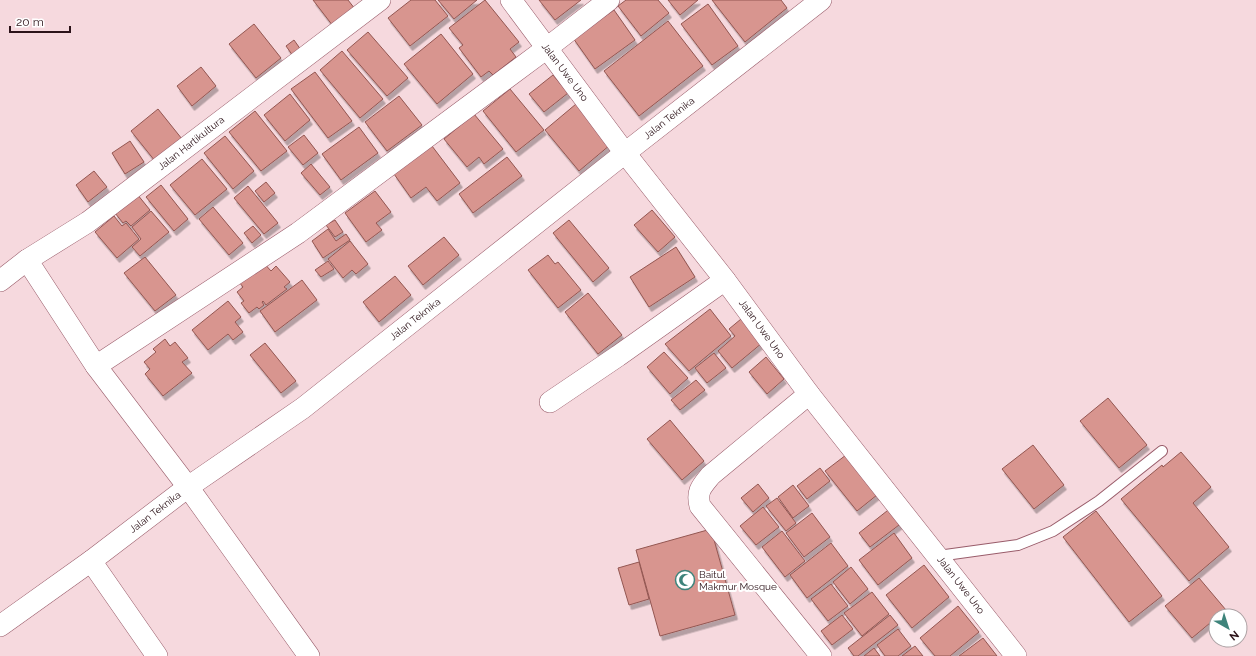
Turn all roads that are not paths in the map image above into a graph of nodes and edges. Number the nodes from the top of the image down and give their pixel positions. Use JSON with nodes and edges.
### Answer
{"nodes":[{"id":1,"x":380,"y":0,"type":"edge"},
{"id":2,"x":511,"y":0,"type":"edge"},
{"id":3,"x":610,"y":0,"type":"edge"},
{"id":4,"x":821,"y":0,"type":"edge"},
{"id":5,"x":547,"y":48,"type":"junction"},
{"id":6,"x":625,"y":153,"type":"junction"},
{"id":7,"x":27,"y":260,"type":"junction"},
{"id":8,"x":725,"y":280,"type":"junction"},
{"id":9,"x":0,"y":281,"type":"edge"},
{"id":10,"x":96,"y":366,"type":"junction"},
{"id":11,"x":809,"y":394,"type":"junction"},
{"id":12,"x":550,"y":402,"type":"dead end"},
{"id":13,"x":1162,"y":451,"type":"dead end"},
{"id":14,"x":188,"y":487,"type":"junction"},
{"id":15,"x":938,"y":556,"type":"junction"},
{"id":16,"x":90,"y":561,"type":"junction"},
{"id":17,"x":0,"y":626,"type":"edge"},
{"id":18,"x":157,"y":656,"type":"edge"},
{"id":19,"x":309,"y":656,"type":"edge"},
{"id":20,"x":821,"y":656,"type":"edge"},
{"id":21,"x":1016,"y":656,"type":"edge"}],
"edges":[{"from":1,"to":7,"type":"street","name":"Jalan Hartikultura"},
{"from":2,"to":5,"type":"street","name":"Jalan Uwe Uno"},
{"from":3,"to":5,"type":"street"},
{"from":4,"to":6,"type":"street","name":"Jalan Teknika"},
{"from":5,"to":6,"type":"street","name":"Jalan Uwe Uno"},
{"from":5,"to":10,"type":"street"},
{"from":6,"to":8,"type":"street","name":"Jalan Uwe Uno"},
{"from":6,"to":14,"type":"street","name":"Jalan Teknika"},
{"from":7,"to":9,"type":"street","name":"Jalan Hartikultura"},
{"from":7,"to":10,"type":"street"},
{"from":8,"to":11,"type":"street","name":"Jalan Uwe Uno"},
{"from":8,"to":12,"type":"street"},
{"from":10,"to":14,"type":"street"},
{"from":11,"to":15,"type":"street","name":"Jalan Uwe Uno"},
{"from":11,"to":20,"type":"street"},
{"from":13,"to":15,"type":"lane"},
{"from":14,"to":16,"type":"street","name":"Jalan Teknika"},
{"from":14,"to":19,"type":"street"},
{"from":15,"to":21,"type":"street","name":"Jalan Uwe Uno"},
{"from":16,"to":17,"type":"street","name":"Jalan Teknika"},
{"from":16,"to":18,"type":"street"}]}
